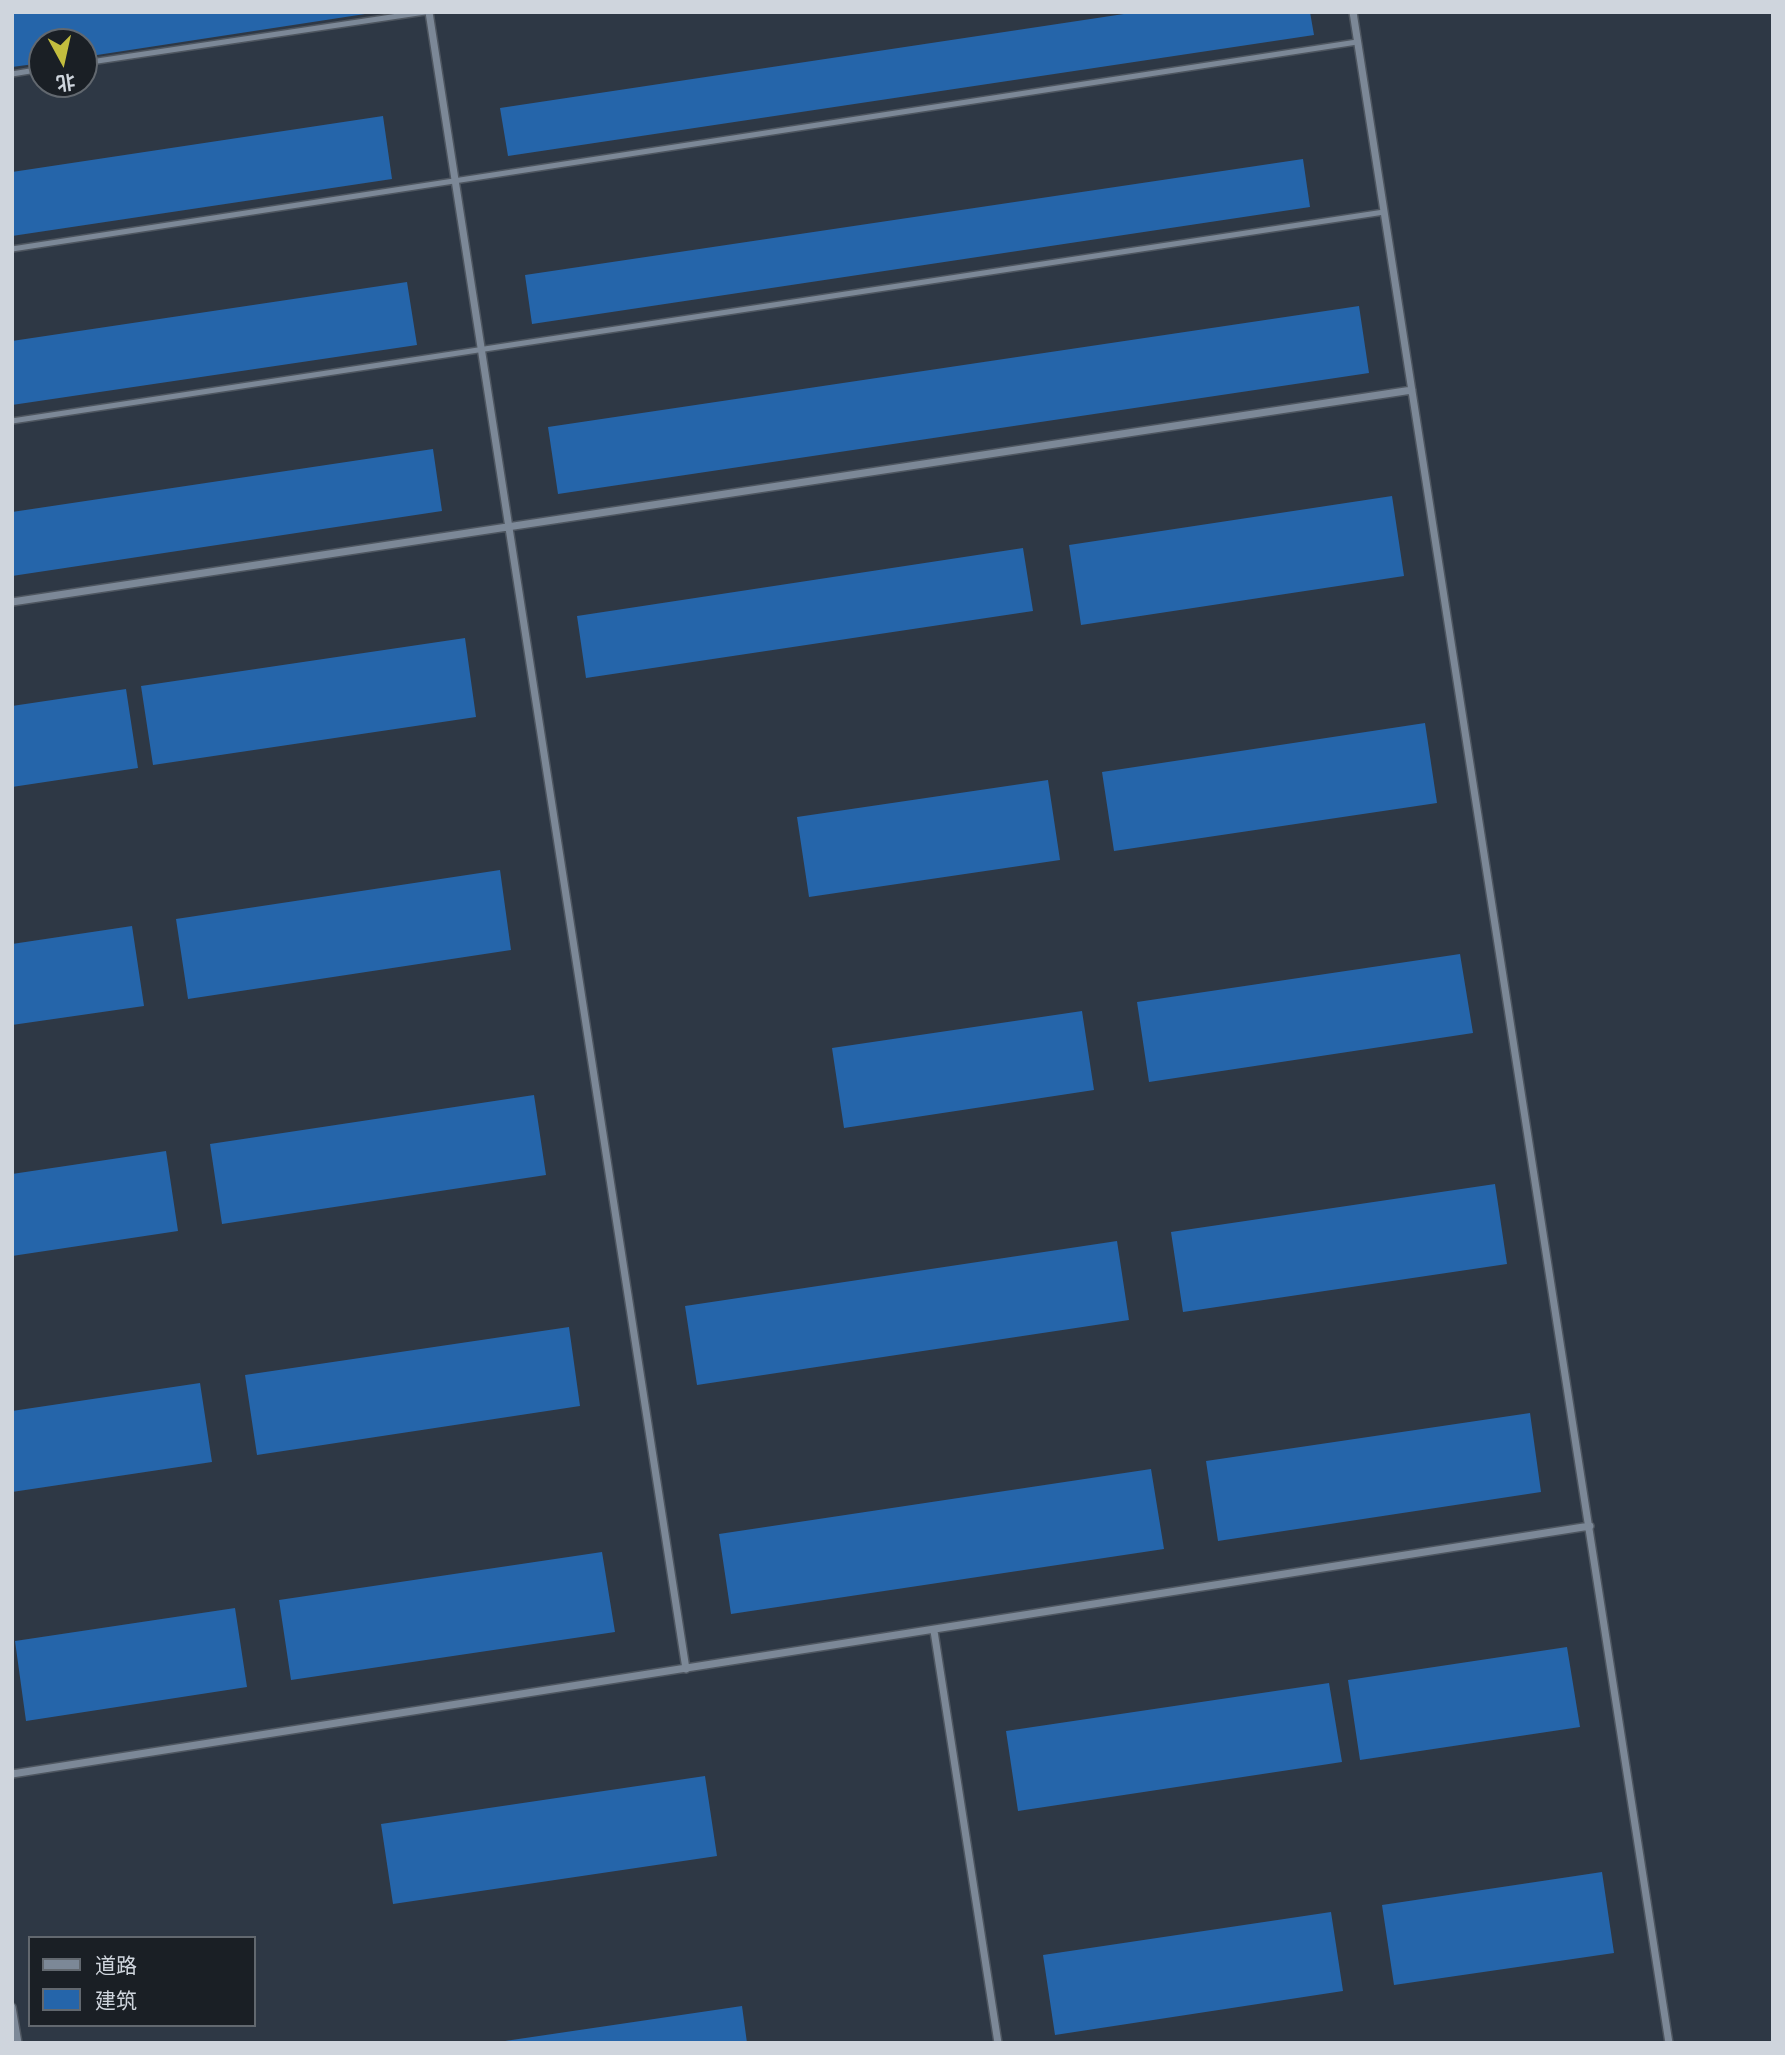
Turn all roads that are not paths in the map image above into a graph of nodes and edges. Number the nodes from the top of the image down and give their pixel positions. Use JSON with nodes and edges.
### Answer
{"nodes":[{"id":1,"x":427,"y":12,"type":"edge"},
{"id":2,"x":1353,"y":12,"type":"edge"},
{"id":3,"x":1357,"y":42,"type":"junction"},
{"id":4,"x":98,"y":61,"type":"edge"},
{"id":5,"x":455,"y":181,"type":"junction"},
{"id":6,"x":1384,"y":212,"type":"junction"},
{"id":7,"x":12,"y":249,"type":"edge"},
{"id":8,"x":482,"y":349,"type":"junction"},
{"id":9,"x":1412,"y":390,"type":"junction"},
{"id":10,"x":12,"y":421,"type":"edge"},
{"id":11,"x":509,"y":527,"type":"junction"},
{"id":12,"x":12,"y":603,"type":"edge"},
{"id":13,"x":1590,"y":1526,"type":"junction"},
{"id":14,"x":934,"y":1631,"type":"junction"},
{"id":15,"x":686,"y":1669,"type":"junction"},
{"id":16,"x":12,"y":1774,"type":"edge"},
{"id":17,"x":12,"y":2007,"type":"edge"},
{"id":18,"x":18,"y":2043,"type":"edge"},
{"id":19,"x":998,"y":2043,"type":"edge"},
{"id":20,"x":1669,"y":2043,"type":"edge"}],
"edges":[{"from":1,"to":4,"type":"lane"},
{"from":1,"to":5,"type":"street"},
{"from":2,"to":3,"type":"street"},
{"from":3,"to":5,"type":"lane"},
{"from":3,"to":6,"type":"street"},
{"from":5,"to":7,"type":"lane"},
{"from":5,"to":8,"type":"street"},
{"from":6,"to":8,"type":"lane"},
{"from":6,"to":9,"type":"street"},
{"from":8,"to":10,"type":"lane"},
{"from":8,"to":11,"type":"street"},
{"from":9,"to":11,"type":"street"},
{"from":9,"to":13,"type":"street"},
{"from":11,"to":12,"type":"street"},
{"from":11,"to":15,"type":"street"},
{"from":13,"to":14,"type":"street"},
{"from":13,"to":20,"type":"street"},
{"from":14,"to":15,"type":"street"},
{"from":14,"to":19,"type":"street"},
{"from":15,"to":16,"type":"street"},
{"from":17,"to":18,"type":"street"}]}
